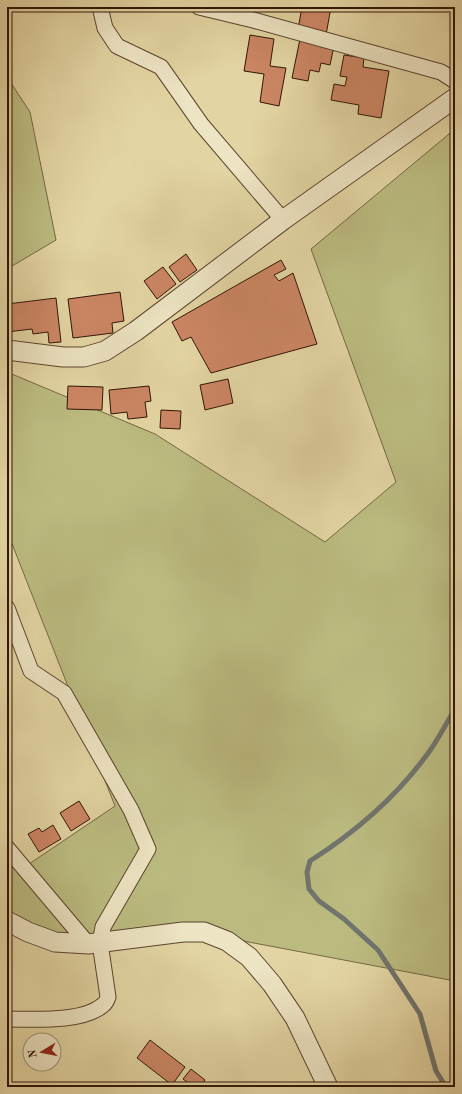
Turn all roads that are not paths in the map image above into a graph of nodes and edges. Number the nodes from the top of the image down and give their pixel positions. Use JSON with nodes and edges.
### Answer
{"nodes":[{"id":1,"x":100,"y":7,"type":"edge"},
{"id":2,"x":199,"y":7,"type":"edge"},
{"id":3,"x":455,"y":81,"type":"edge"},
{"id":4,"x":455,"y":98,"type":"edge"},
{"id":5,"x":283,"y":220,"type":"junction"},
{"id":6,"x":7,"y":350,"type":"edge"},
{"id":7,"x":7,"y":608,"type":"edge"},
{"id":8,"x":7,"y":848,"type":"edge"},
{"id":9,"x":7,"y":921,"type":"edge"},
{"id":10,"x":94,"y":943,"type":"junction"},
{"id":11,"x":7,"y":1019,"type":"edge"},
{"id":12,"x":328,"y":1087,"type":"edge"}],
"edges":[{"from":1,"to":5,"type":"street"},
{"from":2,"to":3,"type":"street"},
{"from":4,"to":5,"type":"street"},
{"from":5,"to":6,"type":"street"},
{"from":7,"to":10,"type":"street"},
{"from":8,"to":10,"type":"street"},
{"from":9,"to":10,"type":"street"},
{"from":10,"to":11,"type":"street"},
{"from":10,"to":12,"type":"street"}]}
